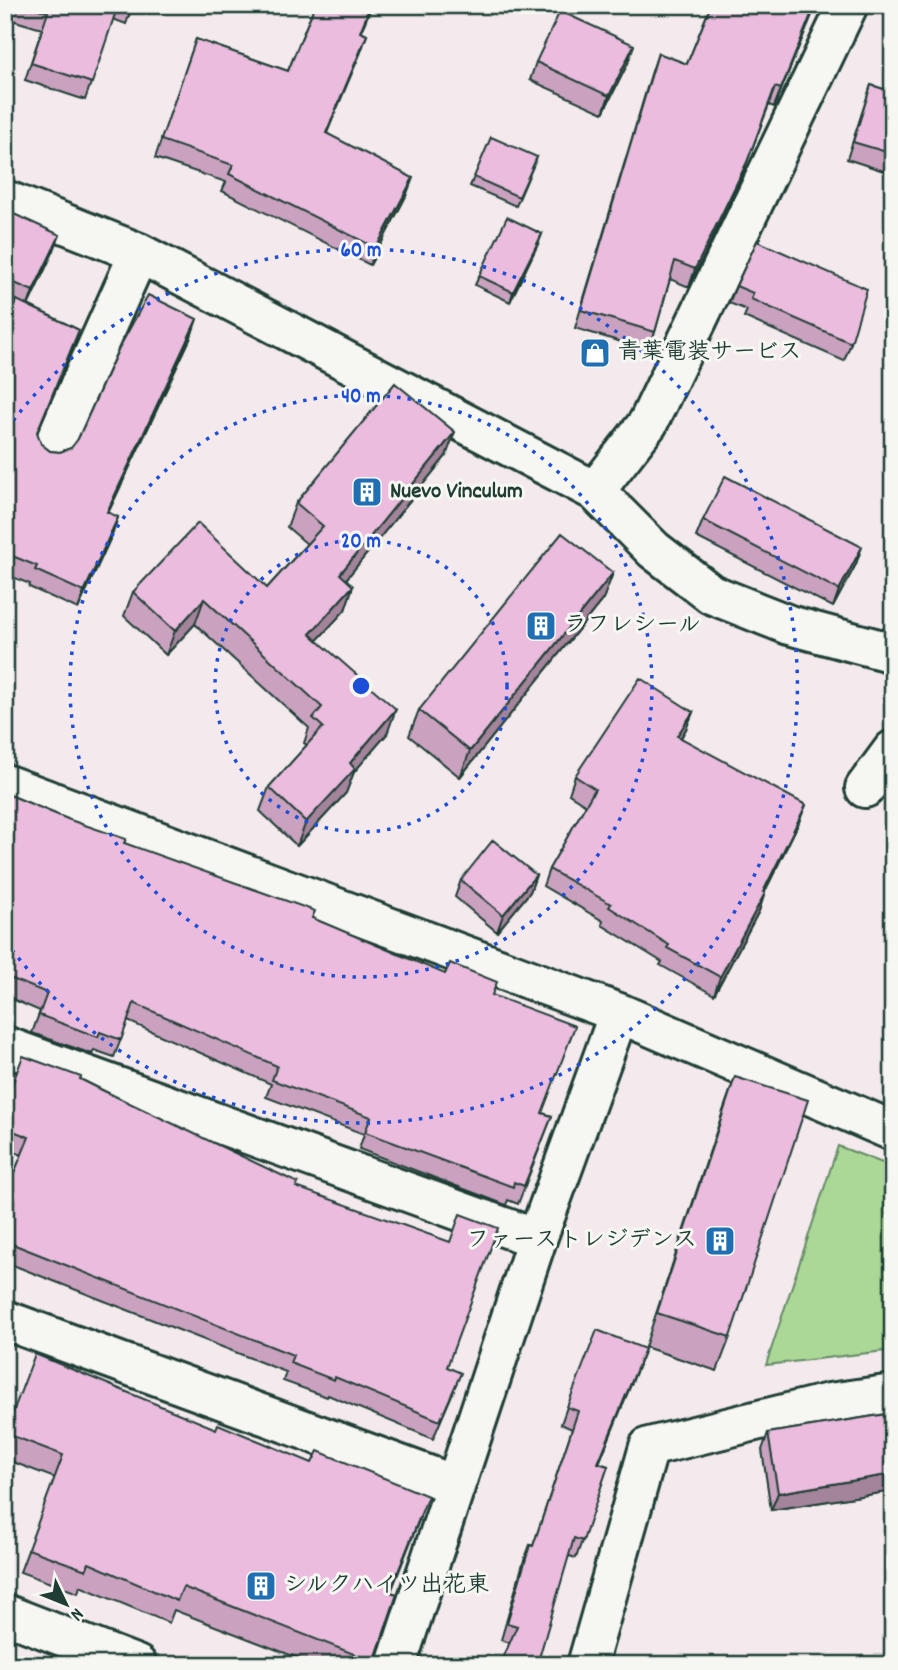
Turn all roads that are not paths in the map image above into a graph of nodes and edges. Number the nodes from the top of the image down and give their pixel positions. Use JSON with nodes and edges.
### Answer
{"nodes":[{"id":1,"x":848,"y":5,"type":"edge"},
{"id":2,"x":5,"y":200,"type":"edge"},
{"id":3,"x":139,"y":253,"type":"junction"},
{"id":4,"x":51,"y":448,"type":"edge"},
{"id":5,"x":595,"y":491,"type":"junction"},
{"id":6,"x":893,"y":653,"type":"edge"},
{"id":7,"x":893,"y":750,"type":"edge"},
{"id":8,"x":5,"y":784,"type":"edge"},
{"id":9,"x":865,"y":788,"type":"dead end"},
{"id":10,"x":619,"y":1013,"type":"junction"},
{"id":11,"x":5,"y":1046,"type":"edge"},
{"id":12,"x":893,"y":1131,"type":"edge"},
{"id":13,"x":537,"y":1239,"type":"junction"},
{"id":14,"x":5,"y":1320,"type":"edge"},
{"id":15,"x":893,"y":1394,"type":"edge"},
{"id":16,"x":454,"y":1485,"type":"junction"},
{"id":17,"x":5,"y":1614,"type":"edge"},
{"id":18,"x":137,"y":1665,"type":"edge"},
{"id":19,"x":396,"y":1665,"type":"edge"},
{"id":20,"x":587,"y":1665,"type":"edge"}],
"edges":[{"from":1,"to":5,"type":"street"},
{"from":2,"to":3,"type":"street"},
{"from":3,"to":4,"type":"street"},
{"from":3,"to":5,"type":"street"},
{"from":5,"to":6,"type":"street"},
{"from":7,"to":9,"type":"street"},
{"from":8,"to":10,"type":"street"},
{"from":10,"to":12,"type":"street"},
{"from":10,"to":13,"type":"street"},
{"from":11,"to":13,"type":"street"},
{"from":13,"to":16,"type":"street"},
{"from":14,"to":16,"type":"street"},
{"from":15,"to":20,"type":"street"},
{"from":16,"to":19,"type":"street"},
{"from":17,"to":18,"type":"street"}]}
